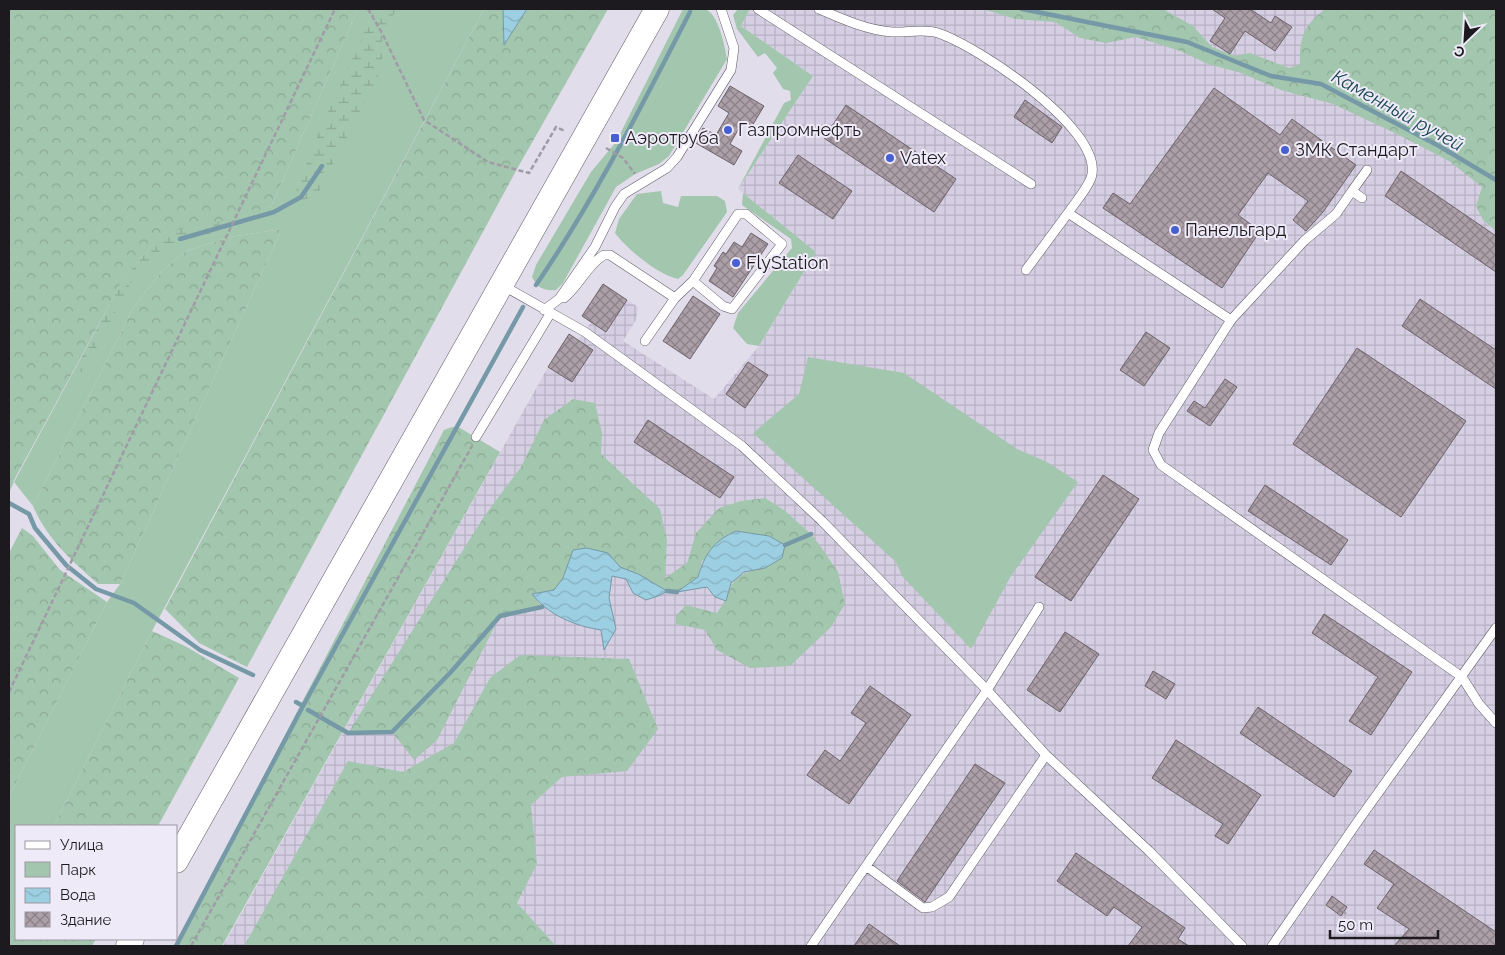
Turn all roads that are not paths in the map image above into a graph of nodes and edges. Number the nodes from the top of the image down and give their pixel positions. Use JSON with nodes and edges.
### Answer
{"nodes":[{"id":1,"x":657,"y":9,"type":"edge"},
{"id":2,"x":721,"y":9,"type":"edge"},
{"id":3,"x":758,"y":9,"type":"edge"},
{"id":4,"x":819,"y":9,"type":"edge"},
{"id":5,"x":1368,"y":170,"type":"dead end"},
{"id":6,"x":1031,"y":184,"type":"dead end"},
{"id":7,"x":1352,"y":191,"type":"junction"},
{"id":8,"x":1362,"y":198,"type":"dead end"},
{"id":9,"x":1068,"y":213,"type":"junction"},
{"id":10,"x":595,"y":247,"type":"junction"},
{"id":11,"x":610,"y":255,"type":"junction"},
{"id":12,"x":1026,"y":270,"type":"dead end"},
{"id":13,"x":693,"y":280,"type":"junction"},
{"id":14,"x":502,"y":285,"type":"junction"},
{"id":15,"x":675,"y":298,"type":"junction"},
{"id":16,"x":559,"y":299,"type":"junction"},
{"id":17,"x":547,"y":312,"type":"junction"},
{"id":18,"x":1231,"y":320,"type":"junction"},
{"id":19,"x":646,"y":341,"type":"dead end"},
{"id":20,"x":476,"y":437,"type":"road end"},
{"id":21,"x":1038,"y":607,"type":"dead end"},
{"id":22,"x":1496,"y":628,"type":"edge"},
{"id":23,"x":1462,"y":677,"type":"junction"},
{"id":24,"x":987,"y":690,"type":"junction"},
{"id":25,"x":1496,"y":723,"type":"edge"},
{"id":26,"x":1046,"y":755,"type":"junction"},
{"id":27,"x":178,"y":857,"type":"edge"},
{"id":28,"x":866,"y":866,"type":"junction"},
{"id":29,"x":811,"y":946,"type":"edge"},
{"id":30,"x":1242,"y":946,"type":"edge"},
{"id":31,"x":1272,"y":946,"type":"edge"}],
"edges":[{"from":1,"to":14,"type":"main road"},
{"from":2,"to":10,"type":"lane"},
{"from":3,"to":6,"type":"lane"},
{"from":4,"to":9,"type":"lane"},
{"from":5,"to":7,"type":"lane"},
{"from":7,"to":8,"type":"lane"},
{"from":7,"to":18,"type":"lane"},
{"from":9,"to":12,"type":"lane"},
{"from":9,"to":18,"type":"lane"},
{"from":10,"to":11,"type":"lane"},
{"from":10,"to":16,"type":"lane"},
{"from":11,"to":15,"type":"lane"},
{"from":11,"to":16,"type":"lane"},
{"from":13,"to":13,"type":"lane"},
{"from":13,"to":15,"type":"lane"},
{"from":14,"to":17,"type":"lane"},
{"from":14,"to":27,"type":"main road"},
{"from":15,"to":19,"type":"lane"},
{"from":16,"to":17,"type":"lane"},
{"from":17,"to":20,"type":"lane"},
{"from":17,"to":24,"type":"lane"},
{"from":18,"to":23,"type":"lane"},
{"from":21,"to":24,"type":"lane"},
{"from":22,"to":23,"type":"lane"},
{"from":23,"to":25,"type":"lane"},
{"from":23,"to":31,"type":"lane"},
{"from":24,"to":26,"type":"lane"},
{"from":24,"to":28,"type":"lane"},
{"from":26,"to":28,"type":"lane"},
{"from":26,"to":30,"type":"lane"},
{"from":28,"to":29,"type":"lane"}]}
